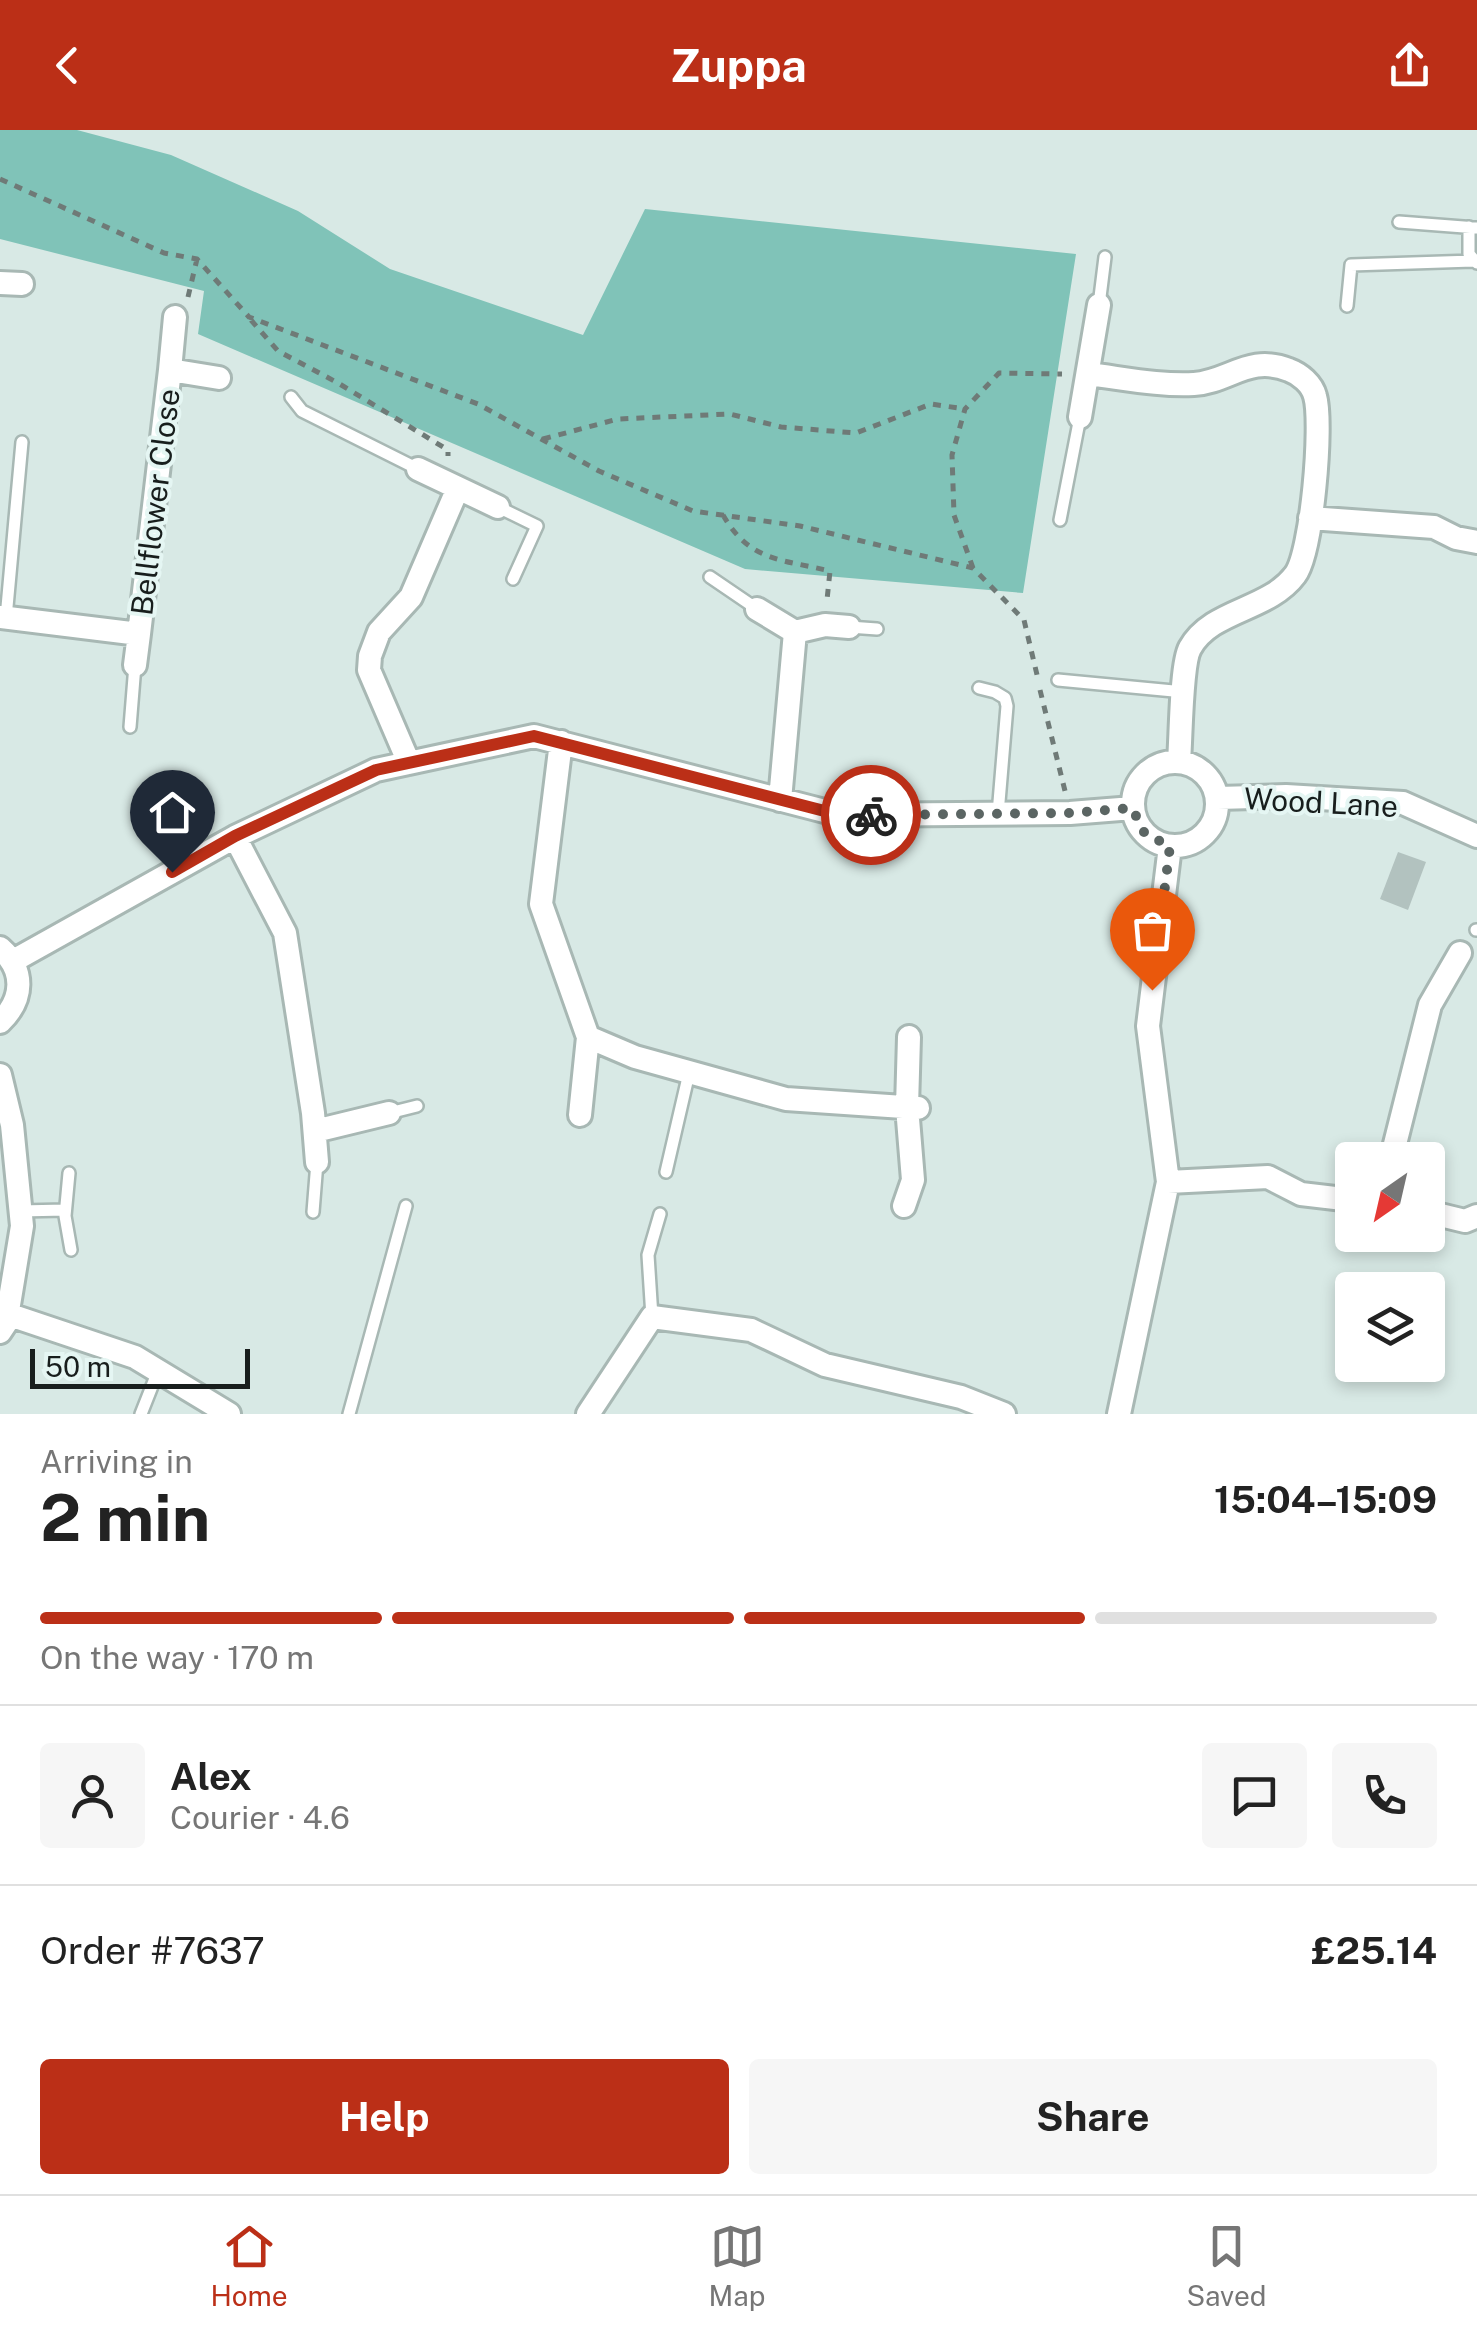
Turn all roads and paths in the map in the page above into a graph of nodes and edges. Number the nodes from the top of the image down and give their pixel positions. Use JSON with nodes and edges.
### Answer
{"nodes":[{"id":1,"x":0,"y":179,"type":"edge"},
{"id":2,"x":1399,"y":222,"type":"dead end"},
{"id":3,"x":1473,"y":228,"type":"edge"},
{"id":4,"x":1106,"y":257,"type":"dead end"},
{"id":5,"x":197,"y":259,"type":"junction"},
{"id":6,"x":1475,"y":262,"type":"edge"},
{"id":7,"x":1098,"y":306,"type":"joint"},
{"id":8,"x":1347,"y":306,"type":"dead end"},
{"id":9,"x":175,"y":316,"type":"joint"},
{"id":10,"x":249,"y":318,"type":"junction"},
{"id":11,"x":170,"y":370,"type":"junction"},
{"id":12,"x":1088,"y":374,"type":"junction"},
{"id":13,"x":220,"y":378,"type":"dead end"},
{"id":14,"x":291,"y":397,"type":"dead end"},
{"id":15,"x":965,"y":409,"type":"junction"},
{"id":16,"x":1080,"y":417,"type":"joint"},
{"id":17,"x":541,"y":440,"type":"junction"},
{"id":18,"x":22,"y":442,"type":"dead end"},
{"id":19,"x":418,"y":469,"type":"joint"},
{"id":20,"x":453,"y":486,"type":"junction"},
{"id":21,"x":498,"y":507,"type":"joint"},
{"id":22,"x":723,"y":515,"type":"junction"},
{"id":23,"x":1310,"y":518,"type":"junction"},
{"id":24,"x":1060,"y":520,"type":"dead end"},
{"id":25,"x":1477,"y":542,"type":"edge"},
{"id":26,"x":974,"y":568,"type":"junction"},
{"id":27,"x":710,"y":578,"type":"dead end"},
{"id":28,"x":513,"y":580,"type":"dead end"},
{"id":29,"x":758,"y":610,"type":"joint"},
{"id":30,"x":3,"y":617,"type":"edge"},
{"id":31,"x":824,"y":625,"type":"junction"},
{"id":32,"x":849,"y":627,"type":"joint"},
{"id":33,"x":877,"y":629,"type":"dead end"},
{"id":34,"x":795,"y":632,"type":"junction"},
{"id":35,"x":139,"y":634,"type":"junction"},
{"id":36,"x":135,"y":665,"type":"joint"},
{"id":37,"x":1058,"y":680,"type":"dead end"},
{"id":38,"x":979,"y":688,"type":"dead end"},
{"id":39,"x":1184,"y":692,"type":"junction"},
{"id":40,"x":130,"y":727,"type":"dead end"},
{"id":41,"x":561,"y":742,"type":"junction"},
{"id":42,"x":1179,"y":761,"type":"junction"},
{"id":43,"x":409,"y":762,"type":"junction"},
{"id":44,"x":1218,"y":798,"type":"junction"},
{"id":45,"x":780,"y":800,"type":"junction"},
{"id":46,"x":1132,"y":808,"type":"junction"},
{"id":47,"x":1070,"y":813,"type":"junction"},
{"id":48,"x":998,"y":814,"type":"junction"},
{"id":49,"x":235,"y":836,"type":"junction"},
{"id":50,"x":1477,"y":836,"type":"edge"},
{"id":51,"x":1170,"y":846,"type":"junction"},
{"id":52,"x":1460,"y":953,"type":"dead end"},
{"id":53,"x":6,"y":954,"type":"edge"},
{"id":54,"x":0,"y":1022,"type":"edge"},
{"id":55,"x":588,"y":1037,"type":"junction"},
{"id":56,"x":908,"y":1037,"type":"dead end"},
{"id":57,"x":688,"y":1073,"type":"junction"},
{"id":58,"x":0,"y":1075,"type":"edge"},
{"id":59,"x":417,"y":1106,"type":"dead end"},
{"id":60,"x":912,"y":1108,"type":"junction"},
{"id":61,"x":389,"y":1114,"type":"joint"},
{"id":62,"x":580,"y":1115,"type":"dead end"},
{"id":63,"x":315,"y":1131,"type":"junction"},
{"id":64,"x":1396,"y":1142,"type":"edge"},
{"id":65,"x":317,"y":1162,"type":"joint"},
{"id":66,"x":666,"y":1172,"type":"dead end"},
{"id":67,"x":69,"y":1173,"type":"dead end"},
{"id":68,"x":1168,"y":1182,"type":"junction"},
{"id":69,"x":1335,"y":1198,"type":"edge"},
{"id":70,"x":406,"y":1206,"type":"dead end"},
{"id":71,"x":904,"y":1206,"type":"dead end"},
{"id":72,"x":65,"y":1210,"type":"junction"},
{"id":73,"x":20,"y":1211,"type":"junction"},
{"id":74,"x":313,"y":1212,"type":"dead end"},
{"id":75,"x":660,"y":1214,"type":"dead end"},
{"id":76,"x":1445,"y":1216,"type":"edge"},
{"id":77,"x":1477,"y":1216,"type":"edge"},
{"id":78,"x":71,"y":1250,"type":"dead end"},
{"id":79,"x":652,"y":1317,"type":"junction"},
{"id":80,"x":4,"y":1323,"type":"edge"},
{"id":81,"x":158,"y":1371,"type":"junction"},
{"id":82,"x":141,"y":1414,"type":"edge"},
{"id":83,"x":229,"y":1414,"type":"edge"},
{"id":84,"x":349,"y":1414,"type":"edge"},
{"id":85,"x":588,"y":1414,"type":"edge"},
{"id":86,"x":1004,"y":1414,"type":"edge"},
{"id":87,"x":1119,"y":1414,"type":"edge"}],
"edges":[{"from":1,"to":5,"type":"path"},
{"from":2,"to":3,"type":"lane"},
{"from":3,"to":6,"type":"lane"},
{"from":4,"to":7,"type":"lane"},
{"from":5,"to":9,"type":"path"},
{"from":5,"to":10,"type":"path"},
{"from":6,"to":8,"type":"lane"},
{"from":7,"to":12,"type":"street"},
{"from":9,"to":11,"type":"street","name":"Bellflower Close"},
{"from":10,"to":17,"type":"path"},
{"from":10,"to":20,"type":"path"},
{"from":11,"to":13,"type":"street","name":"Bellflower Close"},
{"from":11,"to":35,"type":"street","name":"Bellflower Close"},
{"from":12,"to":15,"type":"path"},
{"from":12,"to":16,"type":"street"},
{"from":12,"to":23,"type":"street"},
{"from":14,"to":19,"type":"lane"},
{"from":15,"to":17,"type":"path"},
{"from":15,"to":26,"type":"path"},
{"from":16,"to":24,"type":"lane"},
{"from":17,"to":22,"type":"path"},
{"from":18,"to":30,"type":"lane"},
{"from":19,"to":20,"type":"street"},
{"from":20,"to":21,"type":"street"},
{"from":20,"to":43,"type":"street"},
{"from":21,"to":28,"type":"lane"},
{"from":22,"to":26,"type":"path"},
{"from":22,"to":31,"type":"path"},
{"from":23,"to":25,"type":"street"},
{"from":23,"to":39,"type":"street"},
{"from":26,"to":47,"type":"path"},
{"from":27,"to":29,"type":"lane"},
{"from":29,"to":34,"type":"street"},
{"from":30,"to":35,"type":"street","name":"Bellflower Close"},
{"from":31,"to":32,"type":"street"},
{"from":31,"to":34,"type":"street"},
{"from":32,"to":33,"type":"lane"},
{"from":34,"to":45,"type":"street"},
{"from":35,"to":36,"type":"street","name":"Bellflower Close"},
{"from":36,"to":40,"type":"lane"},
{"from":37,"to":39,"type":"lane"},
{"from":38,"to":48,"type":"lane"},
{"from":39,"to":42,"type":"street"},
{"from":41,"to":43,"type":"street"},
{"from":41,"to":45,"type":"street"},
{"from":41,"to":55,"type":"street"},
{"from":42,"to":44,"type":"street"},
{"from":42,"to":46,"type":"street"},
{"from":43,"to":49,"type":"street"},
{"from":44,"to":50,"type":"street","name":"Wood Lane"},
{"from":44,"to":51,"type":"street"},
{"from":45,"to":48,"type":"street"},
{"from":46,"to":47,"type":"street"},
{"from":46,"to":51,"type":"street"},
{"from":47,"to":48,"type":"street"},
{"from":49,"to":53,"type":"street"},
{"from":49,"to":63,"type":"street"},
{"from":51,"to":68,"type":"street"},
{"from":52,"to":64,"type":"street"},
{"from":53,"to":54,"type":"street"},
{"from":55,"to":57,"type":"street"},
{"from":55,"to":62,"type":"street"},
{"from":56,"to":60,"type":"street"},
{"from":57,"to":60,"type":"street"},
{"from":57,"to":66,"type":"lane"},
{"from":58,"to":73,"type":"street"},
{"from":59,"to":61,"type":"lane"},
{"from":60,"to":71,"type":"street"},
{"from":61,"to":63,"type":"street"},
{"from":63,"to":65,"type":"street"},
{"from":65,"to":74,"type":"lane"},
{"from":67,"to":72,"type":"lane"},
{"from":68,"to":69,"type":"street"},
{"from":68,"to":87,"type":"street"},
{"from":70,"to":84,"type":"lane"},
{"from":72,"to":73,"type":"lane"},
{"from":72,"to":78,"type":"lane"},
{"from":73,"to":80,"type":"street"},
{"from":75,"to":79,"type":"lane"},
{"from":76,"to":77,"type":"street"},
{"from":79,"to":85,"type":"street"},
{"from":79,"to":86,"type":"street"},
{"from":80,"to":81,"type":"street"},
{"from":81,"to":82,"type":"lane"},
{"from":81,"to":83,"type":"street"}]}
